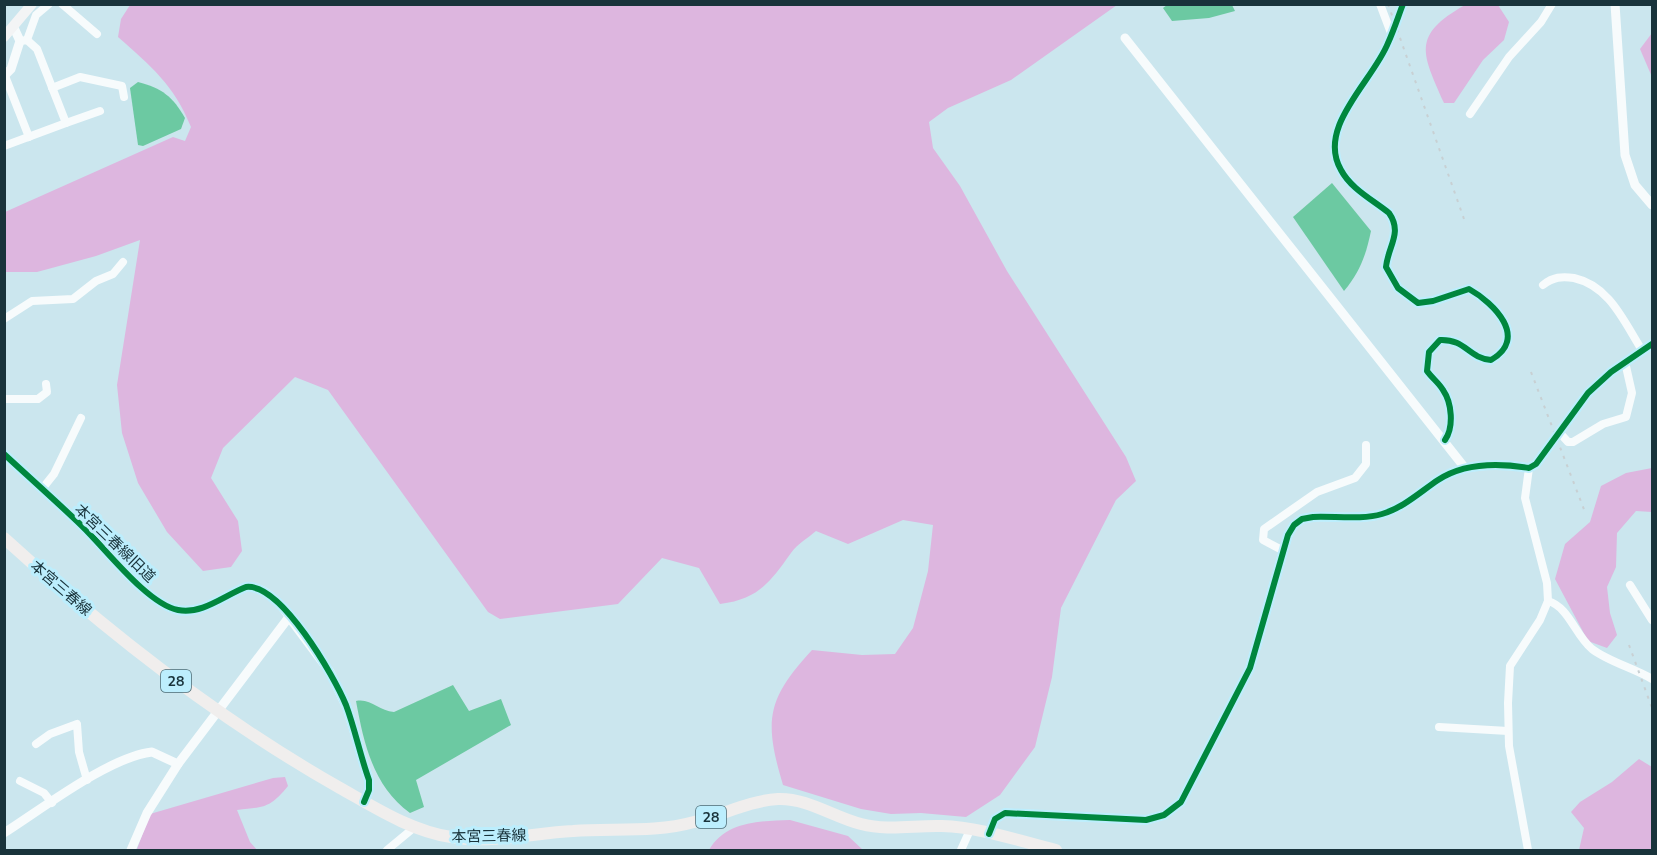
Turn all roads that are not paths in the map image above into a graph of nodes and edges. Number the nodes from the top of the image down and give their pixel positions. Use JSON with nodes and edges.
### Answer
{"nodes":[{"id":1,"x":32,"y":4,"type":"edge"},
{"id":2,"x":50,"y":4,"type":"edge"},
{"id":3,"x":62,"y":4,"type":"edge"},
{"id":4,"x":1380,"y":4,"type":"edge"},
{"id":5,"x":1403,"y":4,"type":"edge"},
{"id":6,"x":1552,"y":4,"type":"edge"},
{"id":7,"x":1615,"y":4,"type":"edge"},
{"id":8,"x":14,"y":28,"type":"junction"},
{"id":9,"x":1391,"y":33,"type":"junction"},
{"id":10,"x":97,"y":34,"type":"dead end"},
{"id":11,"x":4,"y":37,"type":"edge"},
{"id":12,"x":1125,"y":38,"type":"dead end"},
{"id":13,"x":24,"y":41,"type":"junction"},
{"id":14,"x":5,"y":76,"type":"edge"},
{"id":15,"x":52,"y":88,"type":"junction"},
{"id":16,"x":124,"y":97,"type":"dead end"},
{"id":17,"x":100,"y":111,"type":"dead end"},
{"id":18,"x":1470,"y":114,"type":"dead end"},
{"id":19,"x":66,"y":123,"type":"junction"},
{"id":20,"x":29,"y":137,"type":"junction"},
{"id":21,"x":4,"y":146,"type":"edge"},
{"id":22,"x":1653,"y":205,"type":"edge"},
{"id":23,"x":123,"y":262,"type":"dead end"},
{"id":24,"x":1543,"y":285,"type":"dead end"},
{"id":25,"x":4,"y":319,"type":"edge"},
{"id":26,"x":1653,"y":344,"type":"edge"},
{"id":27,"x":1642,"y":351,"type":"junction"},
{"id":28,"x":1624,"y":362,"type":"junction"},
{"id":29,"x":46,"y":384,"type":"dead end"},
{"id":30,"x":4,"y":399,"type":"edge"},
{"id":31,"x":81,"y":418,"type":"dead end"},
{"id":32,"x":1559,"y":432,"type":"junction"},
{"id":33,"x":1445,"y":440,"type":"junction"},
{"id":34,"x":1366,"y":445,"type":"dead end"},
{"id":35,"x":4,"y":454,"type":"edge"},
{"id":36,"x":1465,"y":468,"type":"junction"},
{"id":37,"x":1529,"y":468,"type":"junction"},
{"id":38,"x":42,"y":489,"type":"junction"},
{"id":39,"x":4,"y":537,"type":"edge"},
{"id":40,"x":1282,"y":550,"type":"junction"},
{"id":41,"x":1630,"y":585,"type":"dead end"},
{"id":42,"x":1548,"y":601,"type":"junction"},
{"id":43,"x":290,"y":616,"type":"junction"},
{"id":44,"x":1653,"y":620,"type":"edge"},
{"id":45,"x":1653,"y":679,"type":"edge"},
{"id":46,"x":218,"y":711,"type":"junction"},
{"id":47,"x":1438,"y":728,"type":"dead end"},
{"id":48,"x":1508,"y":732,"type":"junction"},
{"id":49,"x":36,"y":744,"type":"dead end"},
{"id":50,"x":178,"y":764,"type":"junction"},
{"id":51,"x":87,"y":780,"type":"junction"},
{"id":52,"x":20,"y":781,"type":"dead end"},
{"id":53,"x":364,"y":802,"type":"junction"},
{"id":54,"x":52,"y":803,"type":"junction"},
{"id":55,"x":416,"y":826,"type":"junction"},
{"id":56,"x":970,"y":830,"type":"junction"},
{"id":57,"x":4,"y":833,"type":"edge"},
{"id":58,"x":989,"y":834,"type":"junction"},
{"id":59,"x":131,"y":850,"type":"edge"},
{"id":60,"x":387,"y":850,"type":"edge"},
{"id":61,"x":961,"y":850,"type":"edge"},
{"id":62,"x":1056,"y":850,"type":"edge"},
{"id":63,"x":1528,"y":850,"type":"edge"}],
"edges":[{"from":1,"to":8,"type":"main road"},
{"from":2,"to":13,"type":"street"},
{"from":3,"to":10,"type":"street"},
{"from":4,"to":9,"type":"street"},
{"from":5,"to":9,"type":"street"},
{"from":6,"to":18,"type":"street"},
{"from":7,"to":22,"type":"street"},
{"from":8,"to":11,"type":"main road"},
{"from":8,"to":13,"type":"street"},
{"from":9,"to":33,"type":"street"},
{"from":12,"to":33,"type":"street"},
{"from":13,"to":14,"type":"street"},
{"from":13,"to":15,"type":"street"},
{"from":14,"to":20,"type":"street"},
{"from":15,"to":16,"type":"street"},
{"from":15,"to":19,"type":"street"},
{"from":17,"to":19,"type":"street"},
{"from":19,"to":20,"type":"street"},
{"from":20,"to":21,"type":"street"},
{"from":23,"to":25,"type":"street"},
{"from":24,"to":27,"type":"street"},
{"from":26,"to":27,"type":"street"},
{"from":27,"to":28,"type":"street"},
{"from":28,"to":32,"type":"street"},
{"from":28,"to":32,"type":"street"},
{"from":29,"to":30,"type":"street"},
{"from":31,"to":38,"type":"street"},
{"from":32,"to":37,"type":"street"},
{"from":33,"to":36,"type":"street"},
{"from":34,"to":40,"type":"street"},
{"from":35,"to":38,"type":"street","name":"本宮三春線旧道"},
{"from":36,"to":37,"type":"street"},
{"from":36,"to":40,"type":"street"},
{"from":37,"to":42,"type":"street"},
{"from":38,"to":43,"type":"street","name":"本宮三春線旧道"},
{"from":39,"to":46,"type":"main road","name":"本宮三春線","number":"28"},
{"from":40,"to":58,"type":"street"},
{"from":41,"to":44,"type":"street"},
{"from":42,"to":45,"type":"street"},
{"from":42,"to":48,"type":"street"},
{"from":43,"to":46,"type":"street"},
{"from":43,"to":53,"type":"street","name":"本宮三春線旧道"},
{"from":46,"to":50,"type":"street"},
{"from":46,"to":53,"type":"main road","name":"本宮三春線","number":"28"},
{"from":47,"to":48,"type":"street"},
{"from":48,"to":63,"type":"street"},
{"from":49,"to":51,"type":"street"},
{"from":50,"to":51,"type":"street"},
{"from":50,"to":59,"type":"street"},
{"from":51,"to":54,"type":"street"},
{"from":52,"to":54,"type":"street"},
{"from":53,"to":55,"type":"main road","name":"本宮三春線","number":"28"},
{"from":54,"to":57,"type":"street"},
{"from":55,"to":56,"type":"main road","name":"本宮三春線","number":"28"},
{"from":55,"to":60,"type":"street"},
{"from":56,"to":58,"type":"main road","name":"本宮三春線","number":"28"},
{"from":56,"to":61,"type":"street"},
{"from":58,"to":62,"type":"main road","name":"本宮三春線","number":"28"}]}
